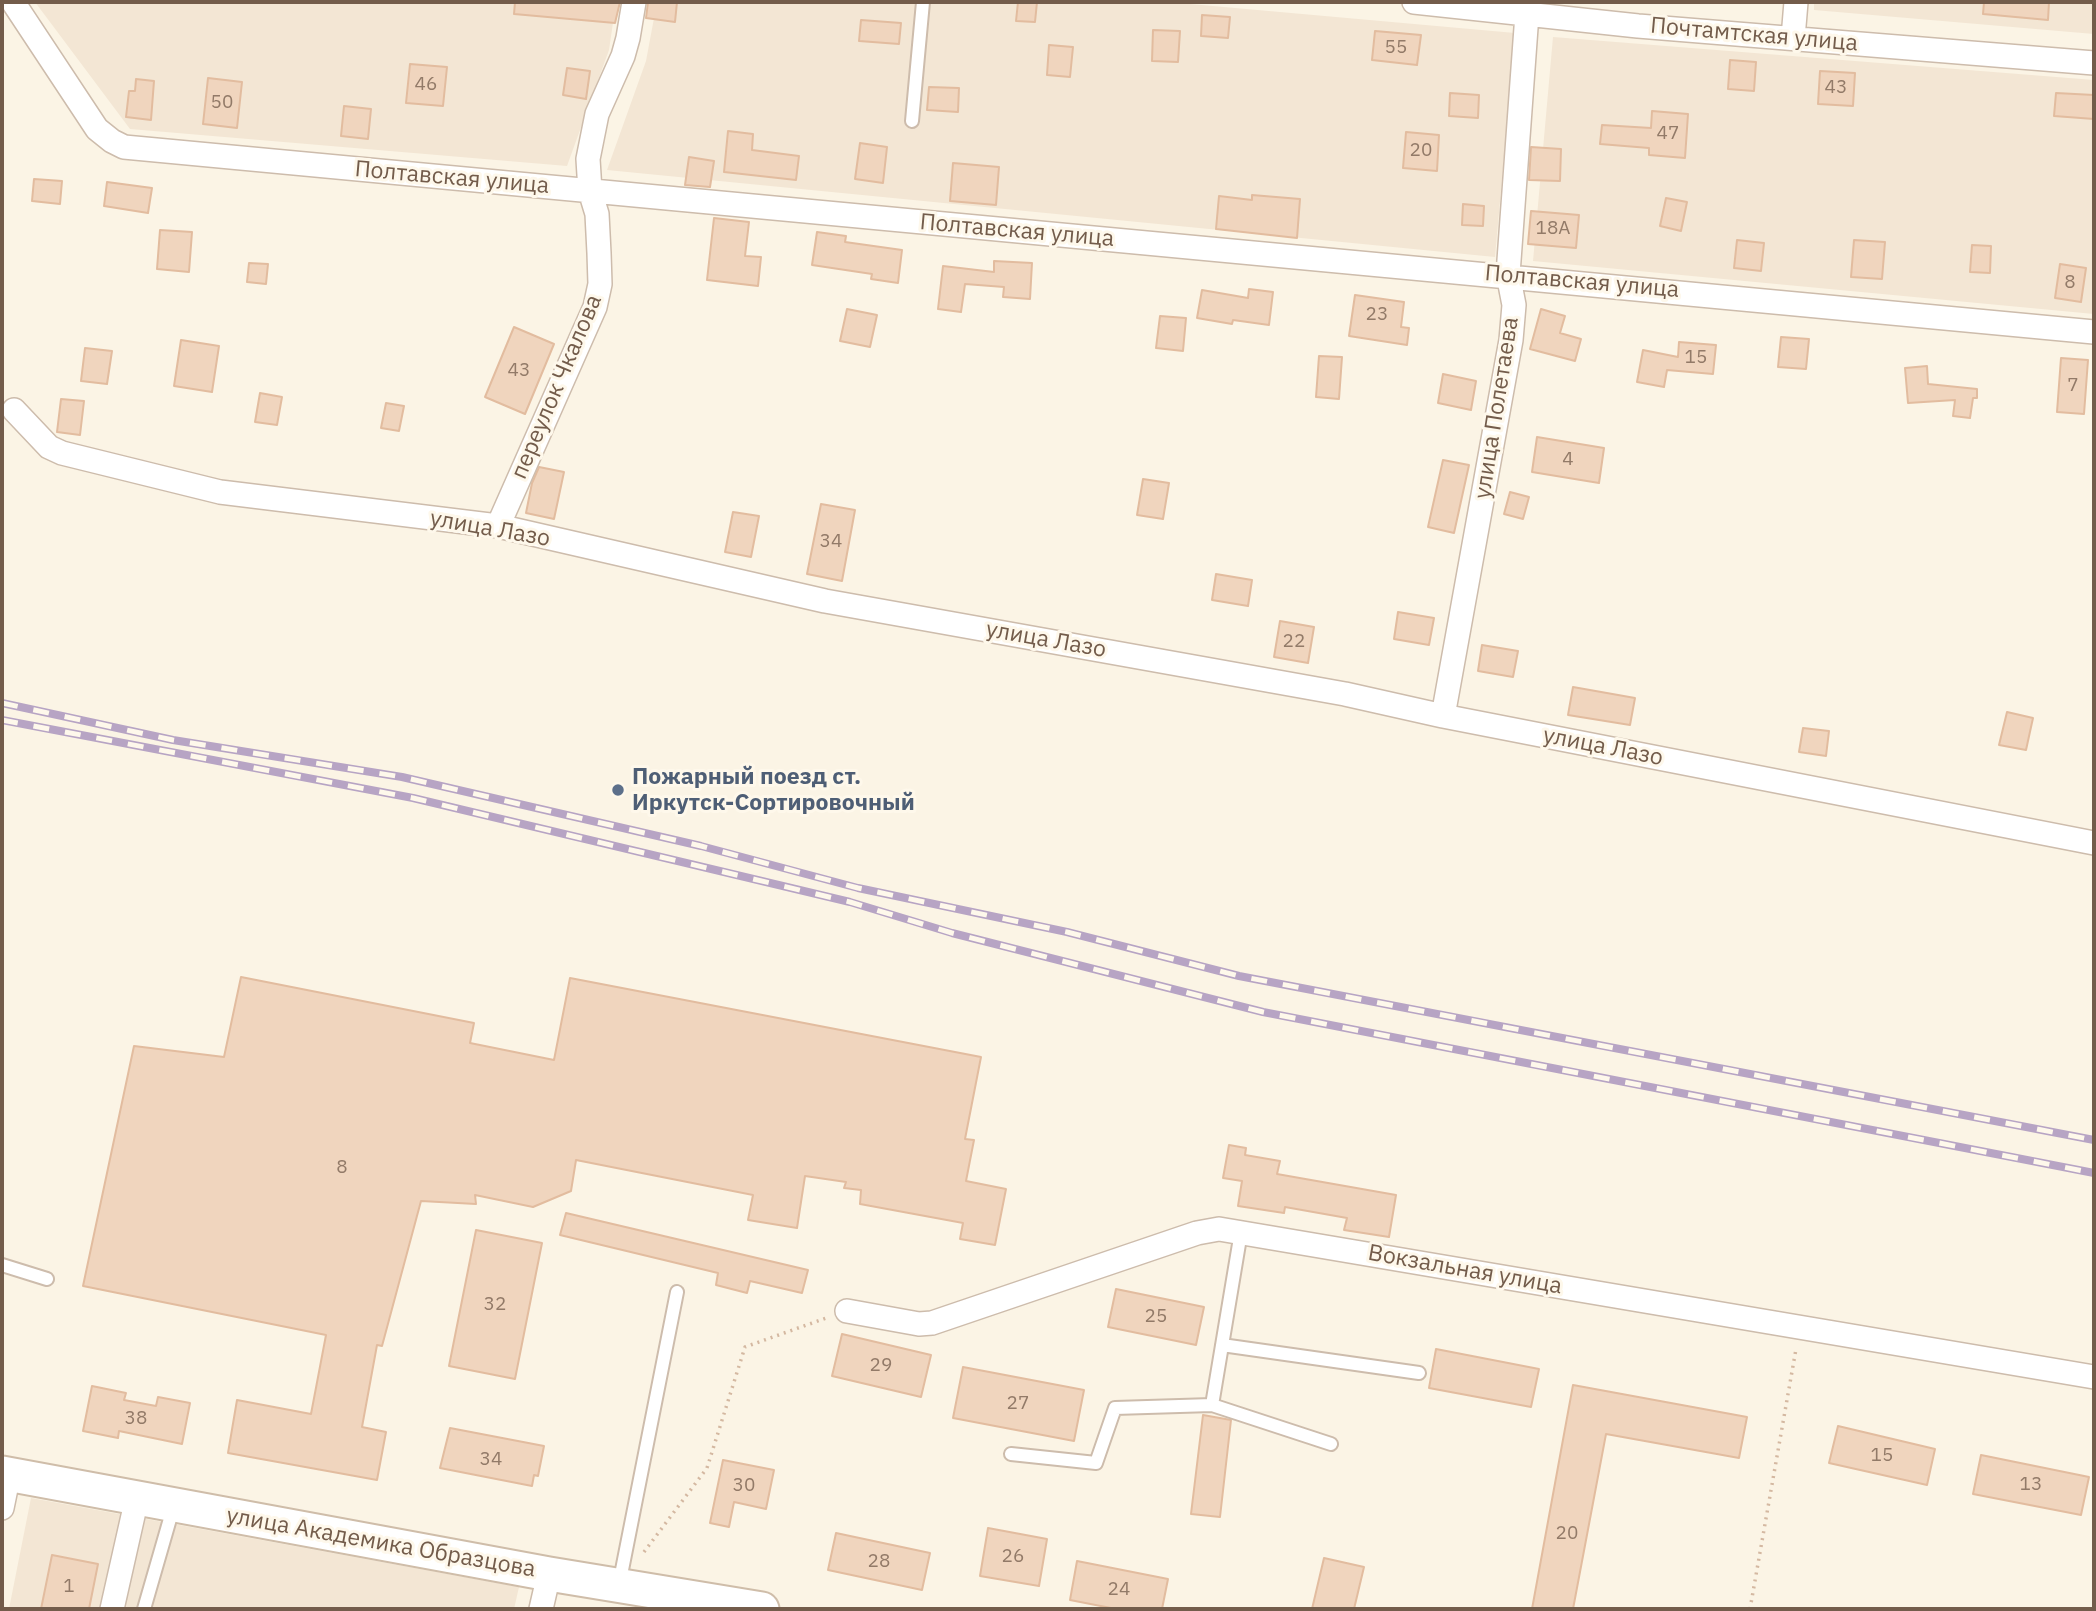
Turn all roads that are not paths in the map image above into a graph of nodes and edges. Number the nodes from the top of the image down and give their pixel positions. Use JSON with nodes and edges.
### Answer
{"nodes":[{"id":1,"x":13,"y":2,"type":"edge"},
{"id":2,"x":634,"y":2,"type":"edge"},
{"id":3,"x":923,"y":2,"type":"edge"},
{"id":4,"x":1414,"y":2,"type":"edge"},
{"id":5,"x":1796,"y":2,"type":"edge"},
{"id":6,"x":1527,"y":14,"type":"junction"},
{"id":7,"x":1793,"y":38,"type":"junction"},
{"id":8,"x":2094,"y":63,"type":"edge"},
{"id":9,"x":912,"y":121,"type":"dead end"},
{"id":10,"x":590,"y":191,"type":"junction"},
{"id":11,"x":1508,"y":274,"type":"junction"},
{"id":12,"x":2094,"y":332,"type":"edge"},
{"id":13,"x":14,"y":410,"type":"dead end"},
{"id":14,"x":498,"y":526,"type":"junction"},
{"id":15,"x":1443,"y":716,"type":"junction"},
{"id":16,"x":2094,"y":843,"type":"edge"},
{"id":17,"x":1241,"y":1232,"type":"junction"},
{"id":18,"x":2,"y":1265,"type":"edge"},
{"id":19,"x":47,"y":1279,"type":"dead end"},
{"id":20,"x":677,"y":1292,"type":"dead end"},
{"id":21,"x":848,"y":1311,"type":"road end"},
{"id":22,"x":1222,"y":1345,"type":"junction"},
{"id":23,"x":1419,"y":1373,"type":"dead end"},
{"id":24,"x":2094,"y":1377,"type":"edge"},
{"id":25,"x":1212,"y":1405,"type":"junction"},
{"id":26,"x":1331,"y":1444,"type":"dead end"},
{"id":27,"x":1011,"y":1454,"type":"dead end"},
{"id":28,"x":5,"y":1473,"type":"edge"},
{"id":29,"x":137,"y":1498,"type":"junction"},
{"id":30,"x":174,"y":1504,"type":"junction"},
{"id":31,"x":2,"y":1508,"type":"edge"},
{"id":32,"x":549,"y":1574,"type":"junction"},
{"id":33,"x":619,"y":1585,"type":"junction"},
{"id":34,"x":112,"y":1609,"type":"edge"},
{"id":35,"x":144,"y":1609,"type":"edge"},
{"id":36,"x":541,"y":1609,"type":"edge"},
{"id":37,"x":762,"y":1609,"type":"edge"}],
"edges":[{"from":1,"to":10,"type":"street","name":"Полтавская улица"},
{"from":2,"to":10,"type":"street","name":"переулок Чкалова"},
{"from":3,"to":9,"type":"lane"},
{"from":4,"to":6,"type":"street","name":"Почтамтская улица"},
{"from":5,"to":7,"type":"street"},
{"from":6,"to":7,"type":"street","name":"Почтамтская улица"},
{"from":6,"to":11,"type":"street","name":"улица Полетаева"},
{"from":7,"to":8,"type":"street","name":"Почтамтская улица"},
{"from":10,"to":11,"type":"street","name":"Полтавская улица"},
{"from":10,"to":14,"type":"street","name":"переулок Чкалова"},
{"from":11,"to":12,"type":"street","name":"Полтавская улица"},
{"from":11,"to":15,"type":"street","name":"улица Полетаева"},
{"from":13,"to":14,"type":"street","name":"улица Лазо"},
{"from":14,"to":15,"type":"street","name":"улица Лазо"},
{"from":15,"to":16,"type":"street","name":"улица Лазо"},
{"from":17,"to":21,"type":"street","name":"Вокзальная улица"},
{"from":17,"to":22,"type":"lane"},
{"from":17,"to":24,"type":"street","name":"Вокзальная улица"},
{"from":18,"to":19,"type":"lane"},
{"from":20,"to":33,"type":"lane"},
{"from":22,"to":23,"type":"lane"},
{"from":22,"to":25,"type":"lane"},
{"from":25,"to":26,"type":"lane"},
{"from":25,"to":27,"type":"lane"},
{"from":28,"to":29,"type":"street","name":"улица Академика Образцова"},
{"from":28,"to":31,"type":"street"},
{"from":29,"to":30,"type":"street","name":"улица Академика Образцова"},
{"from":29,"to":34,"type":"street"},
{"from":30,"to":32,"type":"street","name":"улица Академика Образцова"},
{"from":30,"to":35,"type":"lane"},
{"from":32,"to":33,"type":"street","name":"улица Академика Образцова"},
{"from":32,"to":36,"type":"street"},
{"from":33,"to":37,"type":"street","name":"улица Академика Образцова"}]}
